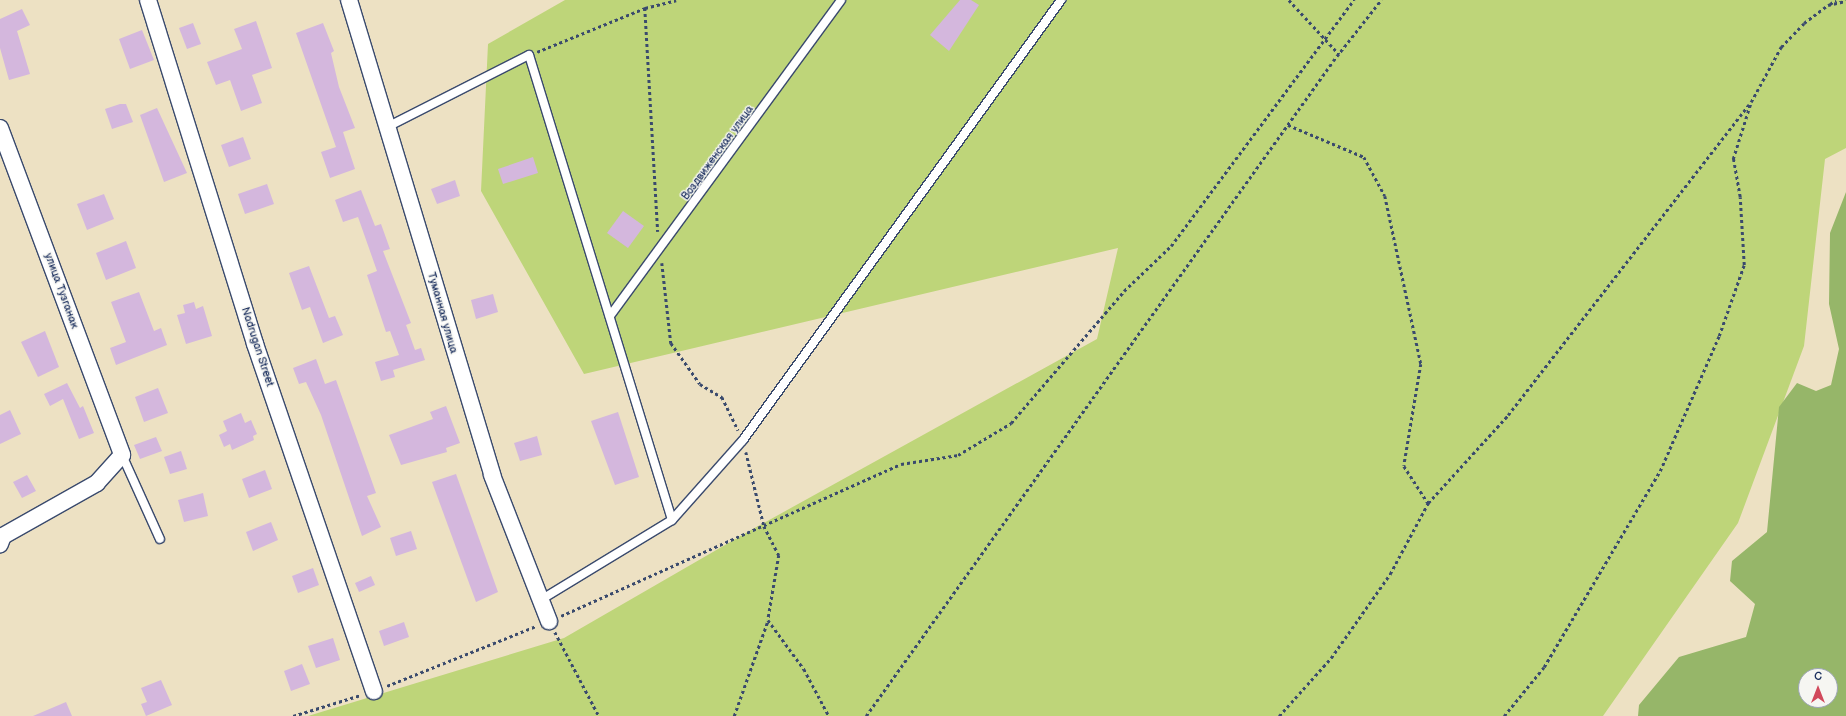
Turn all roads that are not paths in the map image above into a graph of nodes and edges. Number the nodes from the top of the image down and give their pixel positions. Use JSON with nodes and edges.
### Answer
{"nodes":[{"id":1,"x":148,"y":0,"type":"edge"},
{"id":2,"x":349,"y":0,"type":"edge"},
{"id":3,"x":841,"y":0,"type":"edge"},
{"id":4,"x":1061,"y":0,"type":"edge"},
{"id":5,"x":0,"y":128,"type":"edge"},
{"id":6,"x":387,"y":128,"type":"junction"},
{"id":7,"x":610,"y":316,"type":"junction"},
{"id":8,"x":122,"y":455,"type":"junction"},
{"id":9,"x":672,"y":520,"type":"junction"},
{"id":10,"x":1,"y":536,"type":"edge"},
{"id":11,"x":160,"y":539,"type":"dead end"},
{"id":12,"x":539,"y":601,"type":"junction"},
{"id":13,"x":549,"y":621,"type":"road end"},
{"id":14,"x":374,"y":691,"type":"road end"}],
"edges":[{"from":1,"to":14,"type":"street","name":"Nadrugan Street"},
{"from":2,"to":6,"type":"street","name":"Туманная улица"},
{"from":3,"to":7,"type":"lane","name":"Воздвиженская улица"},
{"from":4,"to":9,"type":"lane"},
{"from":5,"to":8,"type":"street","name":"улица Тузганак"},
{"from":6,"to":7,"type":"lane"},
{"from":6,"to":12,"type":"street","name":"Туманная улица"},
{"from":7,"to":9,"type":"lane"},
{"from":8,"to":10,"type":"street"},
{"from":8,"to":11,"type":"lane"},
{"from":9,"to":12,"type":"lane"},
{"from":12,"to":13,"type":"street","name":"Туманная улица"}]}
